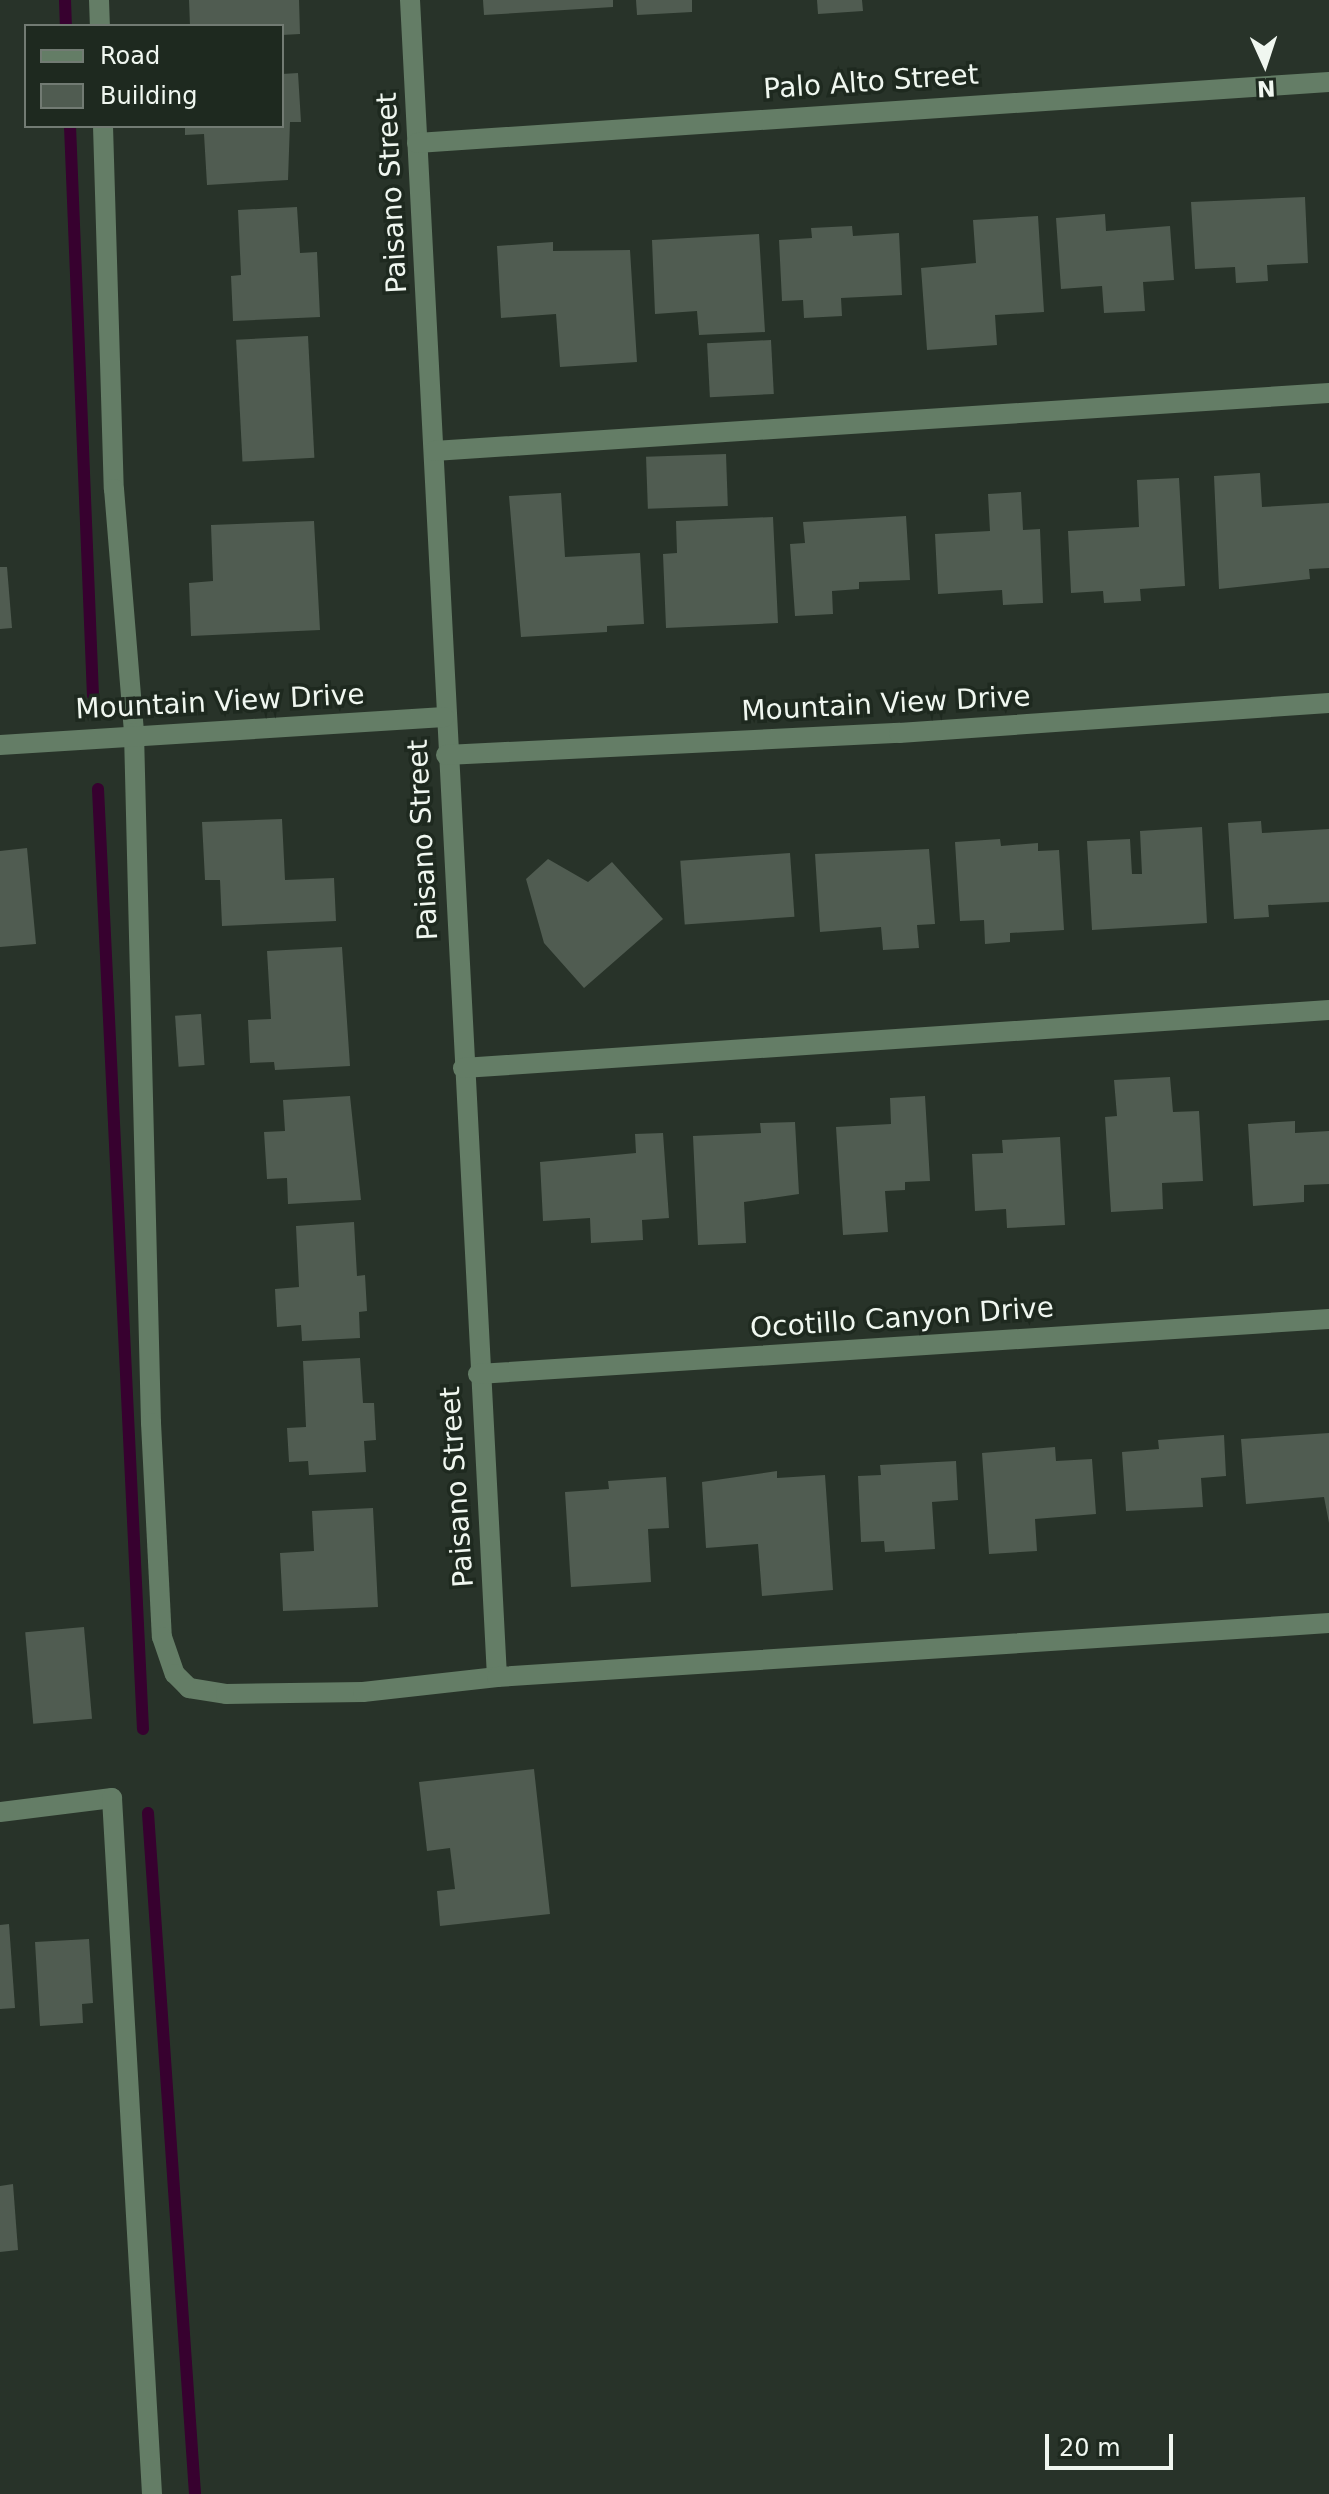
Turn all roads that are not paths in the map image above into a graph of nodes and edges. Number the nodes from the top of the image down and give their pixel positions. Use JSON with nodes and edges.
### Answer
{"nodes":[{"id":1,"x":99,"y":0,"type":"edge"},
{"id":2,"x":410,"y":0,"type":"edge"},
{"id":3,"x":100,"y":24,"type":"edge"},
{"id":4,"x":1329,"y":82,"type":"edge"},
{"id":5,"x":103,"y":128,"type":"edge"},
{"id":6,"x":417,"y":143,"type":"junction"},
{"id":7,"x":1329,"y":393,"type":"edge"},
{"id":8,"x":434,"y":451,"type":"junction"},
{"id":9,"x":1329,"y":703,"type":"edge"},
{"id":10,"x":444,"y":717,"type":"junction"},
{"id":11,"x":134,"y":733,"type":"junction"},
{"id":12,"x":0,"y":745,"type":"edge"},
{"id":13,"x":446,"y":755,"type":"junction"},
{"id":14,"x":1329,"y":1010,"type":"edge"},
{"id":15,"x":463,"y":1068,"type":"junction"},
{"id":16,"x":1329,"y":1319,"type":"edge"},
{"id":17,"x":478,"y":1374,"type":"junction"},
{"id":18,"x":1329,"y":1623,"type":"edge"},
{"id":19,"x":497,"y":1677,"type":"junction"},
{"id":20,"x":0,"y":1812,"type":"edge"},
{"id":21,"x":152,"y":2494,"type":"edge"}],
"edges":[{"from":1,"to":3,"type":"street"},
{"from":2,"to":6,"type":"street","name":"Paisano Street"},
{"from":4,"to":6,"type":"street","name":"Palo Alto Street"},
{"from":5,"to":11,"type":"street"},
{"from":6,"to":8,"type":"street","name":"Paisano Street"},
{"from":7,"to":8,"type":"street"},
{"from":8,"to":10,"type":"street","name":"Paisano Street"},
{"from":9,"to":13,"type":"street","name":"Mountain View Drive"},
{"from":10,"to":11,"type":"street","name":"Mountain View Drive"},
{"from":10,"to":13,"type":"street","name":"Paisano Street"},
{"from":11,"to":12,"type":"street","name":"Mountain View Drive"},
{"from":11,"to":19,"type":"street"},
{"from":13,"to":15,"type":"street","name":"Paisano Street"},
{"from":14,"to":15,"type":"street"},
{"from":15,"to":17,"type":"street","name":"Paisano Street"},
{"from":16,"to":17,"type":"street","name":"Ocotillo Canyon Drive"},
{"from":17,"to":19,"type":"street","name":"Paisano Street"},
{"from":18,"to":19,"type":"street"},
{"from":20,"to":21,"type":"street"}]}
